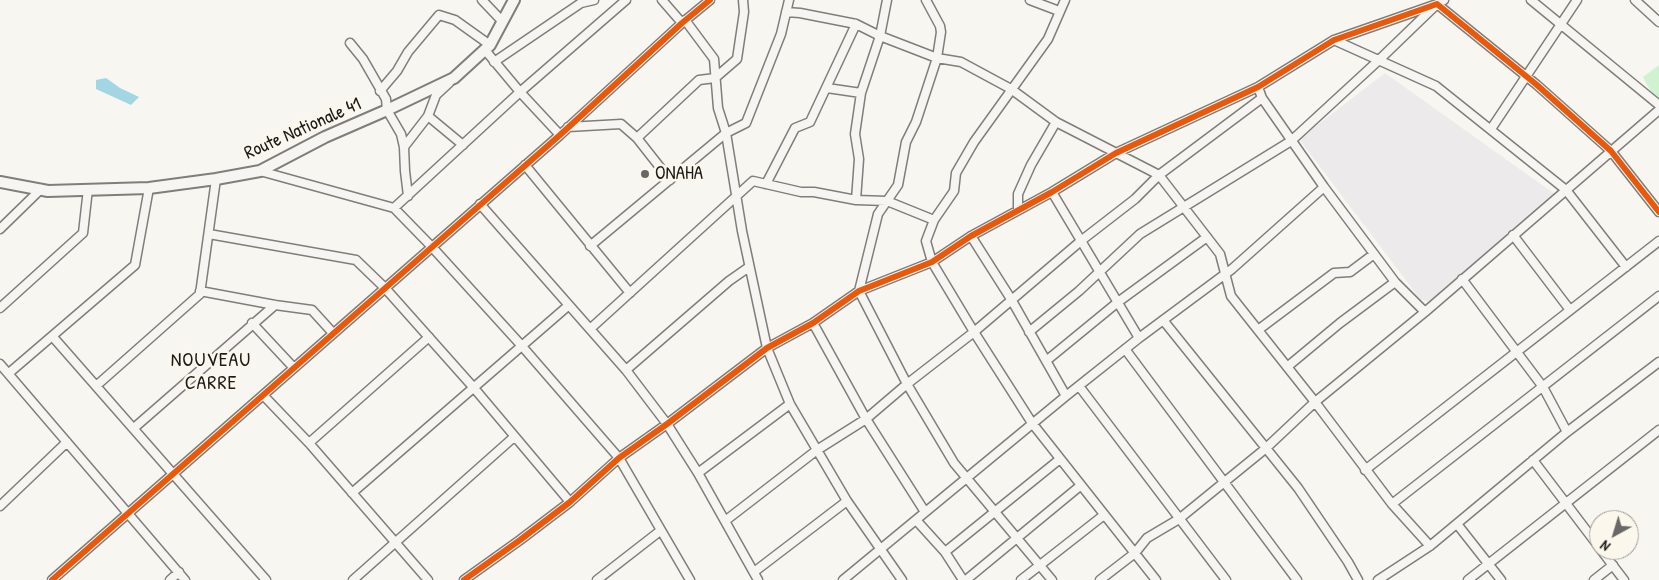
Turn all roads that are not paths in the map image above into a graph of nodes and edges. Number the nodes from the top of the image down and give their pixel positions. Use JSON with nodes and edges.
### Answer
{"nodes":[{"id":1,"x":482,"y":0,"type":"edge"},
{"id":2,"x":514,"y":0,"type":"edge"},
{"id":3,"x":594,"y":0,"type":"edge"},
{"id":4,"x":626,"y":0,"type":"edge"},
{"id":5,"x":662,"y":0,"type":"edge"},
{"id":6,"x":710,"y":0,"type":"edge"},
{"id":7,"x":743,"y":0,"type":"edge"},
{"id":8,"x":788,"y":0,"type":"edge"},
{"id":9,"x":887,"y":0,"type":"edge"},
{"id":10,"x":926,"y":0,"type":"edge"},
{"id":11,"x":1030,"y":0,"type":"edge"},
{"id":12,"x":1065,"y":0,"type":"edge"},
{"id":13,"x":1531,"y":0,"type":"edge"},
{"id":14,"x":1577,"y":0,"type":"edge"},
{"id":15,"x":1635,"y":0,"type":"edge"},
{"id":16,"x":577,"y":2,"type":"edge"},
{"id":17,"x":1440,"y":2,"type":"edge"},
{"id":18,"x":1060,"y":11,"type":"junction"},
{"id":19,"x":786,"y":12,"type":"junction"},
{"id":20,"x":502,"y":21,"type":"junction"},
{"id":21,"x":683,"y":22,"type":"junction"},
{"id":22,"x":1659,"y":22,"type":"edge"},
{"id":23,"x":856,"y":24,"type":"junction"},
{"id":24,"x":1561,"y":24,"type":"junction"},
{"id":25,"x":880,"y":36,"type":"junction"},
{"id":26,"x":1334,"y":40,"type":"junction"},
{"id":27,"x":350,"y":43,"type":"dead end"},
{"id":28,"x":487,"y":48,"type":"junction"},
{"id":29,"x":937,"y":58,"type":"junction"},
{"id":30,"x":1379,"y":60,"type":"junction"},
{"id":31,"x":494,"y":62,"type":"junction"},
{"id":32,"x":1526,"y":76,"type":"junction"},
{"id":33,"x":454,"y":78,"type":"junction"},
{"id":34,"x":715,"y":78,"type":"junction"},
{"id":35,"x":1258,"y":87,"type":"junction"},
{"id":36,"x":827,"y":88,"type":"junction"},
{"id":37,"x":1010,"y":88,"type":"junction"},
{"id":38,"x":380,"y":91,"type":"junction"},
{"id":39,"x":520,"y":92,"type":"junction"},
{"id":40,"x":861,"y":93,"type":"junction"},
{"id":41,"x":1262,"y":98,"type":"junction"},
{"id":42,"x":1659,"y":105,"type":"edge"},
{"id":43,"x":387,"y":110,"type":"junction"},
{"id":44,"x":1659,"y":110,"type":"edge"},
{"id":45,"x":428,"y":116,"type":"junction"},
{"id":46,"x":1056,"y":122,"type":"junction"},
{"id":47,"x":568,"y":127,"type":"junction"},
{"id":48,"x":1491,"y":129,"type":"junction"},
{"id":49,"x":726,"y":134,"type":"junction"},
{"id":50,"x":560,"y":135,"type":"junction"},
{"id":51,"x":637,"y":138,"type":"junction"},
{"id":52,"x":1291,"y":141,"type":"junction"},
{"id":53,"x":463,"y":145,"type":"junction"},
{"id":54,"x":404,"y":146,"type":"junction"},
{"id":55,"x":1611,"y":151,"type":"junction"},
{"id":56,"x":1116,"y":153,"type":"junction"},
{"id":57,"x":525,"y":165,"type":"junction"},
{"id":58,"x":260,"y":171,"type":"junction"},
{"id":59,"x":1160,"y":175,"type":"junction"},
{"id":60,"x":216,"y":179,"type":"junction"},
{"id":61,"x":670,"y":180,"type":"junction"},
{"id":62,"x":0,"y":182,"type":"edge"},
{"id":63,"x":766,"y":184,"type":"junction"},
{"id":64,"x":1324,"y":187,"type":"junction"},
{"id":65,"x":148,"y":188,"type":"junction"},
{"id":66,"x":41,"y":189,"type":"junction"},
{"id":67,"x":88,"y":189,"type":"junction"},
{"id":68,"x":1566,"y":190,"type":"junction"},
{"id":69,"x":1052,"y":192,"type":"junction"},
{"id":70,"x":408,"y":196,"type":"junction"},
{"id":71,"x":737,"y":196,"type":"junction"},
{"id":72,"x":856,"y":200,"type":"junction"},
{"id":73,"x":887,"y":201,"type":"junction"},
{"id":74,"x":480,"y":204,"type":"junction"},
{"id":75,"x":1184,"y":207,"type":"junction"},
{"id":76,"x":394,"y":208,"type":"junction"},
{"id":77,"x":1018,"y":210,"type":"junction"},
{"id":78,"x":1659,"y":212,"type":"edge"},
{"id":79,"x":934,"y":220,"type":"junction"},
{"id":80,"x":0,"y":229,"type":"edge"},
{"id":81,"x":209,"y":234,"type":"junction"},
{"id":82,"x":1513,"y":235,"type":"junction"},
{"id":83,"x":971,"y":236,"type":"junction"},
{"id":84,"x":1207,"y":237,"type":"junction"},
{"id":85,"x":1082,"y":240,"type":"junction"},
{"id":86,"x":1659,"y":241,"type":"edge"},
{"id":87,"x":590,"y":246,"type":"junction"},
{"id":88,"x":432,"y":247,"type":"junction"},
{"id":89,"x":1374,"y":254,"type":"junction"},
{"id":90,"x":932,"y":262,"type":"junction"},
{"id":91,"x":750,"y":266,"type":"junction"},
{"id":92,"x":1626,"y":267,"type":"junction"},
{"id":93,"x":1100,"y":271,"type":"junction"},
{"id":94,"x":1225,"y":274,"type":"junction"},
{"id":95,"x":1462,"y":279,"type":"junction"},
{"id":96,"x":1395,"y":282,"type":"junction"},
{"id":97,"x":385,"y":288,"type":"junction"},
{"id":98,"x":200,"y":291,"type":"junction"},
{"id":99,"x":859,"y":291,"type":"junction"},
{"id":100,"x":630,"y":293,"type":"junction"},
{"id":101,"x":1659,"y":296,"type":"edge"},
{"id":102,"x":1012,"y":299,"type":"junction"},
{"id":103,"x":1118,"y":302,"type":"junction"},
{"id":104,"x":275,"y":305,"type":"junction"},
{"id":105,"x":568,"y":305,"type":"junction"},
{"id":106,"x":0,"y":308,"type":"edge"},
{"id":107,"x":1570,"y":310,"type":"junction"},
{"id":108,"x":1425,"y":312,"type":"junction"},
{"id":109,"x":1163,"y":320,"type":"junction"},
{"id":110,"x":252,"y":323,"type":"junction"},
{"id":111,"x":813,"y":323,"type":"junction"},
{"id":112,"x":590,"y":329,"type":"junction"},
{"id":113,"x":1258,"y":330,"type":"junction"},
{"id":114,"x":332,"y":332,"type":"junction"},
{"id":115,"x":974,"y":332,"type":"junction"},
{"id":116,"x":1029,"y":332,"type":"junction"},
{"id":117,"x":53,"y":337,"type":"junction"},
{"id":118,"x":429,"y":337,"type":"junction"},
{"id":119,"x":1139,"y":338,"type":"junction"},
{"id":120,"x":521,"y":345,"type":"junction"},
{"id":121,"x":767,"y":348,"type":"junction"},
{"id":122,"x":1125,"y":349,"type":"junction"},
{"id":123,"x":1516,"y":352,"type":"junction"},
{"id":124,"x":1046,"y":361,"type":"junction"},
{"id":125,"x":1659,"y":362,"type":"edge"},
{"id":126,"x":0,"y":364,"type":"edge"},
{"id":127,"x":1287,"y":367,"type":"junction"},
{"id":128,"x":294,"y":368,"type":"junction"},
{"id":129,"x":626,"y":370,"type":"junction"},
{"id":130,"x":9,"y":373,"type":"junction"},
{"id":131,"x":907,"y":384,"type":"junction"},
{"id":132,"x":96,"y":386,"type":"junction"},
{"id":133,"x":1079,"y":386,"type":"junction"},
{"id":134,"x":1543,"y":387,"type":"junction"},
{"id":135,"x":474,"y":388,"type":"junction"},
{"id":136,"x":263,"y":395,"type":"junction"},
{"id":137,"x":1066,"y":396,"type":"junction"},
{"id":138,"x":1315,"y":402,"type":"junction"},
{"id":139,"x":790,"y":404,"type":"junction"},
{"id":140,"x":866,"y":419,"type":"junction"},
{"id":141,"x":1032,"y":423,"type":"junction"},
{"id":142,"x":667,"y":424,"type":"junction"},
{"id":143,"x":134,"y":428,"type":"junction"},
{"id":144,"x":1659,"y":430,"type":"edge"},
{"id":145,"x":1567,"y":432,"type":"junction"},
{"id":146,"x":514,"y":437,"type":"junction"},
{"id":147,"x":67,"y":442,"type":"junction"},
{"id":148,"x":309,"y":443,"type":"junction"},
{"id":149,"x":1264,"y":449,"type":"junction"},
{"id":150,"x":818,"y":450,"type":"junction"},
{"id":151,"x":619,"y":458,"type":"junction"},
{"id":152,"x":1060,"y":459,"type":"junction"},
{"id":153,"x":1533,"y":460,"type":"junction"},
{"id":154,"x":1365,"y":470,"type":"junction"},
{"id":155,"x":698,"y":472,"type":"junction"},
{"id":156,"x":173,"y":473,"type":"junction"},
{"id":157,"x":966,"y":478,"type":"junction"},
{"id":158,"x":1224,"y":482,"type":"junction"},
{"id":159,"x":1080,"y":486,"type":"junction"},
{"id":160,"x":352,"y":493,"type":"junction"},
{"id":161,"x":847,"y":501,"type":"junction"},
{"id":162,"x":570,"y":502,"type":"junction"},
{"id":163,"x":1566,"y":503,"type":"junction"},
{"id":164,"x":1392,"y":504,"type":"junction"},
{"id":165,"x":0,"y":506,"type":"edge"},
{"id":166,"x":925,"y":512,"type":"junction"},
{"id":167,"x":995,"y":512,"type":"junction"},
{"id":168,"x":128,"y":514,"type":"junction"},
{"id":169,"x":1104,"y":515,"type":"junction"},
{"id":170,"x":1179,"y":519,"type":"junction"},
{"id":171,"x":916,"y":520,"type":"junction"},
{"id":172,"x":725,"y":521,"type":"junction"},
{"id":173,"x":1457,"y":524,"type":"junction"},
{"id":174,"x":660,"y":531,"type":"junction"},
{"id":175,"x":1589,"y":534,"type":"edge"},
{"id":176,"x":1017,"y":538,"type":"junction"},
{"id":177,"x":396,"y":543,"type":"junction"},
{"id":178,"x":1430,"y":546,"type":"junction"},
{"id":179,"x":880,"y":550,"type":"junction"},
{"id":180,"x":945,"y":552,"type":"junction"},
{"id":181,"x":1135,"y":553,"type":"junction"},
{"id":182,"x":1609,"y":560,"type":"edge"},
{"id":183,"x":1488,"y":564,"type":"junction"},
{"id":184,"x":1040,"y":565,"type":"junction"},
{"id":185,"x":1613,"y":565,"type":"junction"},
{"id":186,"x":179,"y":572,"type":"junction"},
{"id":187,"x":754,"y":572,"type":"junction"},
{"id":188,"x":472,"y":577,"type":"edge"},
{"id":189,"x":1102,"y":579,"type":"edge"},
{"id":190,"x":52,"y":580,"type":"edge"},
{"id":191,"x":170,"y":580,"type":"edge"},
{"id":192,"x":186,"y":580,"type":"edge"},
{"id":193,"x":266,"y":580,"type":"edge"},
{"id":194,"x":353,"y":580,"type":"edge"},
{"id":195,"x":428,"y":580,"type":"edge"},
{"id":196,"x":464,"y":580,"type":"edge"},
{"id":197,"x":597,"y":580,"type":"edge"},
{"id":198,"x":690,"y":580,"type":"edge"},
{"id":199,"x":758,"y":580,"type":"edge"},
{"id":200,"x":843,"y":580,"type":"edge"},
{"id":201,"x":902,"y":580,"type":"edge"},
{"id":202,"x":965,"y":580,"type":"edge"},
{"id":203,"x":1021,"y":580,"type":"edge"},
{"id":204,"x":1052,"y":580,"type":"edge"},
{"id":205,"x":1156,"y":580,"type":"edge"},
{"id":206,"x":1226,"y":580,"type":"edge"},
{"id":207,"x":1296,"y":580,"type":"edge"},
{"id":208,"x":1358,"y":580,"type":"edge"},
{"id":209,"x":1378,"y":580,"type":"edge"},
{"id":210,"x":1468,"y":580,"type":"edge"},
{"id":211,"x":1501,"y":580,"type":"edge"},
{"id":212,"x":1594,"y":580,"type":"edge"},
{"id":213,"x":1624,"y":580,"type":"edge"}],
"edges":[{"from":1,"to":20,"type":"street"},
{"from":2,"to":20,"type":"street","name":"Route Nationale 41"},
{"from":3,"to":16,"type":"street"},
{"from":4,"to":39,"type":"street"},
{"from":5,"to":21,"type":"street"},
{"from":6,"to":21,"type":"street"},
{"from":7,"to":34,"type":"street"},
{"from":8,"to":19,"type":"street"},
{"from":9,"to":25,"type":"street"},
{"from":10,"to":29,"type":"street"},
{"from":11,"to":18,"type":"street"},
{"from":12,"to":18,"type":"street"},
{"from":13,"to":24,"type":"street"},
{"from":14,"to":24,"type":"street"},
{"from":15,"to":22,"type":"street"},
{"from":16,"to":31,"type":"street"},
{"from":17,"to":26,"type":"street"},
{"from":17,"to":30,"type":"street"},
{"from":17,"to":32,"type":"street"},
{"from":18,"to":37,"type":"street"},
{"from":19,"to":23,"type":"street"},
{"from":19,"to":49,"type":"street"},
{"from":20,"to":28,"type":"street","name":"Route Nationale 41"},
{"from":21,"to":34,"type":"street"},
{"from":21,"to":47,"type":"street"},
{"from":23,"to":25,"type":"street"},
{"from":23,"to":36,"type":"street"},
{"from":24,"to":32,"type":"street"},
{"from":24,"to":42,"type":"street"},
{"from":25,"to":29,"type":"street"},
{"from":25,"to":40,"type":"street"},
{"from":26,"to":30,"type":"street"},
{"from":26,"to":35,"type":"street"},
{"from":27,"to":38,"type":"street"},
{"from":28,"to":31,"type":"street"},
{"from":28,"to":33,"type":"street","name":"Route Nationale 41"},
{"from":28,"to":38,"type":"street"},
{"from":29,"to":37,"type":"street"},
{"from":29,"to":73,"type":"street"},
{"from":30,"to":48,"type":"street"},
{"from":30,"to":52,"type":"street"},
{"from":31,"to":39,"type":"street"},
{"from":32,"to":48,"type":"street"},
{"from":32,"to":55,"type":"street"},
{"from":33,"to":43,"type":"street","name":"Route Nationale 41"},
{"from":33,"to":45,"type":"street"},
{"from":34,"to":49,"type":"street"},
{"from":34,"to":51,"type":"street"},
{"from":35,"to":41,"type":"street"},
{"from":35,"to":56,"type":"street"},
{"from":36,"to":40,"type":"street"},
{"from":36,"to":63,"type":"street"},
{"from":37,"to":46,"type":"street"},
{"from":37,"to":79,"type":"street"},
{"from":38,"to":43,"type":"street"},
{"from":39,"to":50,"type":"street"},
{"from":39,"to":53,"type":"street"},
{"from":40,"to":72,"type":"street"},
{"from":41,"to":52,"type":"street"},
{"from":41,"to":59,"type":"street"},
{"from":43,"to":54,"type":"street"},
{"from":43,"to":58,"type":"street","name":"Route Nationale 41"},
{"from":44,"to":55,"type":"street"},
{"from":45,"to":53,"type":"street"},
{"from":45,"to":54,"type":"street"},
{"from":46,"to":56,"type":"street"},
{"from":46,"to":77,"type":"street"},
{"from":47,"to":50,"type":"street"},
{"from":47,"to":51,"type":"street"},
{"from":48,"to":68,"type":"street"},
{"from":49,"to":61,"type":"street"},
{"from":49,"to":71,"type":"street"},
{"from":50,"to":57,"type":"street"},
{"from":51,"to":61,"type":"street"},
{"from":52,"to":64,"type":"street"},
{"from":52,"to":75,"type":"street"},
{"from":53,"to":70,"type":"street"},
{"from":54,"to":70,"type":"street"},
{"from":55,"to":68,"type":"street"},
{"from":55,"to":78,"type":"street"},
{"from":56,"to":59,"type":"street"},
{"from":56,"to":69,"type":"street"},
{"from":57,"to":74,"type":"street"},
{"from":57,"to":87,"type":"street"},
{"from":58,"to":60,"type":"street","name":"Route Nationale 41"},
{"from":58,"to":76,"type":"street"},
{"from":59,"to":75,"type":"street"},
{"from":59,"to":85,"type":"street"},
{"from":60,"to":65,"type":"street","name":"Route Nationale 41"},
{"from":60,"to":81,"type":"street"},
{"from":61,"to":87,"type":"street"},
{"from":62,"to":66,"type":"street","name":"Route Nationale 41"},
{"from":63,"to":71,"type":"street"},
{"from":63,"to":72,"type":"street"},
{"from":64,"to":89,"type":"street"},
{"from":64,"to":94,"type":"street"},
{"from":65,"to":67,"type":"street","name":"Route Nationale 41"},
{"from":65,"to":117,"type":"street"},
{"from":66,"to":67,"type":"street","name":"Route Nationale 41"},
{"from":66,"to":80,"type":"street"},
{"from":67,"to":106,"type":"street"},
{"from":68,"to":82,"type":"street"},
{"from":68,"to":92,"type":"street"},
{"from":69,"to":77,"type":"street"},
{"from":69,"to":85,"type":"street"},
{"from":70,"to":76,"type":"street"},
{"from":71,"to":91,"type":"street"},
{"from":71,"to":100,"type":"street"},
{"from":72,"to":73,"type":"street"},
{"from":73,"to":79,"type":"street"},
{"from":73,"to":99,"type":"street"},
{"from":74,"to":88,"type":"street"},
{"from":74,"to":105,"type":"street"},
{"from":75,"to":84,"type":"street"},
{"from":75,"to":93,"type":"street"},
{"from":76,"to":88,"type":"street"},
{"from":77,"to":83,"type":"street"},
{"from":79,"to":90,"type":"street"},
{"from":81,"to":97,"type":"street"},
{"from":81,"to":98,"type":"street"},
{"from":82,"to":95,"type":"street"},
{"from":82,"to":107,"type":"street"},
{"from":83,"to":90,"type":"street"},
{"from":83,"to":102,"type":"street"},
{"from":84,"to":94,"type":"street"},
{"from":84,"to":103,"type":"street"},
{"from":85,"to":93,"type":"street"},
{"from":85,"to":102,"type":"street"},
{"from":86,"to":92,"type":"street"},
{"from":87,"to":100,"type":"street"},
{"from":88,"to":97,"type":"street"},
{"from":88,"to":120,"type":"street"},
{"from":89,"to":96,"type":"street"},
{"from":89,"to":113,"type":"street"},
{"from":90,"to":99,"type":"street"},
{"from":90,"to":115,"type":"street"},
{"from":91,"to":121,"type":"street"},
{"from":91,"to":129,"type":"street"},
{"from":92,"to":107,"type":"street"},
{"from":93,"to":103,"type":"street"},
{"from":93,"to":116,"type":"street"},
{"from":94,"to":109,"type":"street"},
{"from":94,"to":113,"type":"street"},
{"from":95,"to":108,"type":"street"},
{"from":95,"to":123,"type":"street"},
{"from":96,"to":108,"type":"street"},
{"from":96,"to":127,"type":"street"},
{"from":97,"to":114,"type":"street"},
{"from":97,"to":118,"type":"street"},
{"from":98,"to":104,"type":"street"},
{"from":98,"to":132,"type":"street"},
{"from":99,"to":111,"type":"street"},
{"from":99,"to":131,"type":"street"},
{"from":100,"to":112,"type":"street"},
{"from":101,"to":134,"type":"street"},
{"from":102,"to":115,"type":"street"},
{"from":102,"to":116,"type":"street"},
{"from":103,"to":119,"type":"street"},
{"from":103,"to":124,"type":"street"},
{"from":104,"to":110,"type":"street"},
{"from":104,"to":114,"type":"street"},
{"from":105,"to":112,"type":"street"},
{"from":105,"to":120,"type":"street"},
{"from":107,"to":123,"type":"street"},
{"from":108,"to":138,"type":"street"},
{"from":109,"to":119,"type":"street"},
{"from":109,"to":149,"type":"street"},
{"from":110,"to":128,"type":"street"},
{"from":110,"to":143,"type":"street"},
{"from":111,"to":121,"type":"street"},
{"from":111,"to":140,"type":"street"},
{"from":112,"to":129,"type":"street"},
{"from":113,"to":127,"type":"street"},
{"from":114,"to":128,"type":"street"},
{"from":115,"to":131,"type":"street"},
{"from":115,"to":141,"type":"street"},
{"from":116,"to":124,"type":"street"},
{"from":117,"to":130,"type":"street"},
{"from":117,"to":132,"type":"street"},
{"from":118,"to":135,"type":"street"},
{"from":118,"to":148,"type":"street"},
{"from":119,"to":122,"type":"street"},
{"from":120,"to":135,"type":"street"},
{"from":120,"to":151,"type":"street"},
{"from":121,"to":139,"type":"street"},
{"from":121,"to":142,"type":"street"},
{"from":122,"to":133,"type":"street"},
{"from":122,"to":158,"type":"street"},
{"from":123,"to":134,"type":"street"},
{"from":123,"to":154,"type":"street"},
{"from":124,"to":137,"type":"street"},
{"from":125,"to":145,"type":"street"},
{"from":126,"to":130,"type":"street"},
{"from":127,"to":138,"type":"street"},
{"from":128,"to":136,"type":"street"},
{"from":129,"to":142,"type":"street"},
{"from":130,"to":147,"type":"street"},
{"from":131,"to":140,"type":"street"},
{"from":131,"to":157,"type":"street"},
{"from":132,"to":143,"type":"street"},
{"from":133,"to":137,"type":"street"},
{"from":133,"to":170,"type":"street"},
{"from":134,"to":145,"type":"street"},
{"from":134,"to":164,"type":"street"},
{"from":135,"to":146,"type":"street"},
{"from":135,"to":160,"type":"street"},
{"from":136,"to":148,"type":"street"},
{"from":136,"to":156,"type":"street"},
{"from":137,"to":141,"type":"street"},
{"from":138,"to":149,"type":"street"},
{"from":138,"to":154,"type":"street"},
{"from":139,"to":150,"type":"street"},
{"from":139,"to":155,"type":"street"},
{"from":140,"to":150,"type":"street"},
{"from":140,"to":166,"type":"street"},
{"from":141,"to":152,"type":"street"},
{"from":141,"to":157,"type":"street"},
{"from":142,"to":151,"type":"street"},
{"from":142,"to":155,"type":"street"},
{"from":143,"to":156,"type":"street"},
{"from":144,"to":163,"type":"street"},
{"from":145,"to":153,"type":"street"},
{"from":146,"to":162,"type":"street"},
{"from":146,"to":177,"type":"street"},
{"from":147,"to":165,"type":"street"},
{"from":147,"to":168,"type":"street"},
{"from":148,"to":160,"type":"street"},
{"from":149,"to":158,"type":"street"},
{"from":149,"to":208,"type":"street"},
{"from":150,"to":161,"type":"street"},
{"from":150,"to":172,"type":"street"},
{"from":151,"to":162,"type":"street"},
{"from":151,"to":174,"type":"street"},
{"from":152,"to":159,"type":"street"},
{"from":152,"to":167,"type":"street"},
{"from":153,"to":163,"type":"street"},
{"from":153,"to":173,"type":"street"},
{"from":154,"to":164,"type":"street"},
{"from":155,"to":172,"type":"street"},
{"from":156,"to":168,"type":"street"},
{"from":156,"to":193,"type":"street"},
{"from":157,"to":166,"type":"street"},
{"from":157,"to":167,"type":"street"},
{"from":158,"to":170,"type":"street"},
{"from":158,"to":207,"type":"street"},
{"from":159,"to":169,"type":"street"},
{"from":159,"to":176,"type":"street"},
{"from":160,"to":177,"type":"street"},
{"from":161,"to":179,"type":"street"},
{"from":161,"to":187,"type":"street"},
{"from":162,"to":188,"type":"street"},
{"from":163,"to":175,"type":"street"},
{"from":163,"to":183,"type":"street"},
{"from":164,"to":178,"type":"street"},
{"from":166,"to":171,"type":"street"},
{"from":167,"to":176,"type":"street"},
{"from":167,"to":180,"type":"street"},
{"from":168,"to":186,"type":"street"},
{"from":168,"to":190,"type":"street"},
{"from":169,"to":181,"type":"street"},
{"from":169,"to":184,"type":"street"},
{"from":170,"to":181,"type":"street"},
{"from":170,"to":206,"type":"street"},
{"from":171,"to":179,"type":"street"},
{"from":171,"to":180,"type":"street"},
{"from":172,"to":187,"type":"street"},
{"from":173,"to":178,"type":"street"},
{"from":173,"to":183,"type":"street"},
{"from":174,"to":197,"type":"street"},
{"from":174,"to":198,"type":"street"},
{"from":176,"to":184,"type":"street"},
{"from":176,"to":202,"type":"street"},
{"from":177,"to":194,"type":"street"},
{"from":177,"to":195,"type":"street"},
{"from":178,"to":209,"type":"street"},
{"from":179,"to":200,"type":"street"},
{"from":179,"to":201,"type":"street"},
{"from":180,"to":202,"type":"street"},
{"from":181,"to":189,"type":"street"},
{"from":181,"to":205,"type":"street"},
{"from":182,"to":185,"type":"street"},
{"from":183,"to":210,"type":"street"},
{"from":183,"to":211,"type":"street"},
{"from":184,"to":203,"type":"street"},
{"from":184,"to":204,"type":"street"},
{"from":185,"to":212,"type":"street"},
{"from":185,"to":213,"type":"street"},
{"from":186,"to":191,"type":"street"},
{"from":186,"to":192,"type":"street"},
{"from":187,"to":199,"type":"street"},
{"from":188,"to":196,"type":"street"}]}
